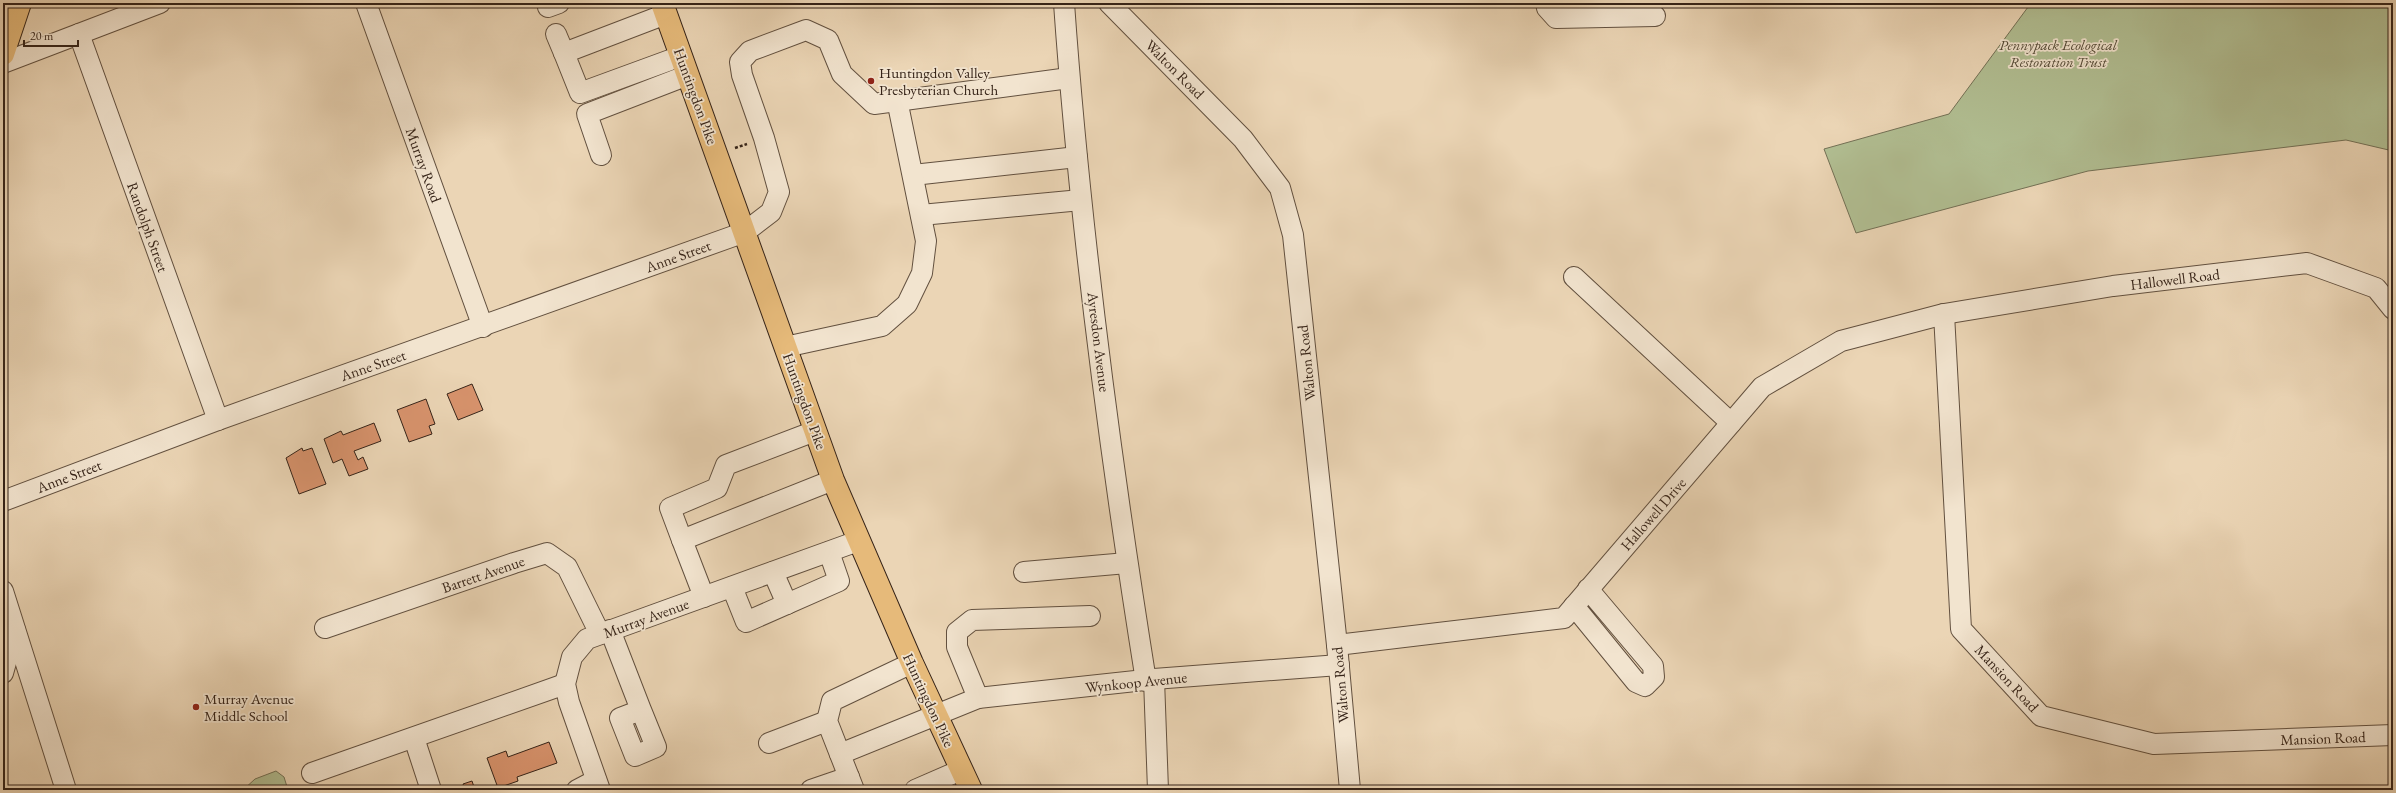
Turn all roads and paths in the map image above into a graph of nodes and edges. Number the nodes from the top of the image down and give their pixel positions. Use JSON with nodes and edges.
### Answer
{"nodes":[{"id":1,"x":20,"y":3,"type":"edge"},
{"id":2,"x":160,"y":3,"type":"edge"},
{"id":3,"x":366,"y":3,"type":"edge"},
{"id":4,"x":1064,"y":3,"type":"edge"},
{"id":5,"x":1109,"y":3,"type":"edge"},
{"id":6,"x":1546,"y":3,"type":"edge"},
{"id":7,"x":664,"y":8,"type":"edge"},
{"id":8,"x":129,"y":9,"type":"edge"},
{"id":9,"x":1655,"y":16,"type":"dead end"},
{"id":10,"x":79,"y":34,"type":"junction"},
{"id":11,"x":556,"y":34,"type":"dead end"},
{"id":12,"x":564,"y":53,"type":"junction"},
{"id":13,"x":3,"y":54,"type":"edge"},
{"id":14,"x":3,"y":63,"type":"edge"},
{"id":15,"x":684,"y":65,"type":"junction"},
{"id":16,"x":1069,"y":78,"type":"junction"},
{"id":17,"x":898,"y":100,"type":"junction"},
{"id":18,"x":601,"y":155,"type":"dead end"},
{"id":19,"x":1077,"y":157,"type":"junction"},
{"id":20,"x":913,"y":176,"type":"junction"},
{"id":21,"x":1081,"y":200,"type":"junction"},
{"id":22,"x":921,"y":215,"type":"junction"},
{"id":23,"x":745,"y":232,"type":"junction"},
{"id":24,"x":1574,"y":277,"type":"dead end"},
{"id":25,"x":2393,"y":309,"type":"edge"},
{"id":26,"x":1944,"y":314,"type":"junction"},
{"id":27,"x":483,"y":326,"type":"junction"},
{"id":28,"x":786,"y":347,"type":"junction"},
{"id":29,"x":218,"y":420,"type":"junction"},
{"id":30,"x":1731,"y":423,"type":"junction"},
{"id":31,"x":815,"y":431,"type":"junction"},
{"id":32,"x":833,"y":480,"type":"junction"},
{"id":33,"x":3,"y":501,"type":"edge"},
{"id":34,"x":682,"y":540,"type":"junction"},
{"id":35,"x":858,"y":541,"type":"junction"},
{"id":36,"x":829,"y":552,"type":"junction"},
{"id":37,"x":1127,"y":563,"type":"junction"},
{"id":38,"x":773,"y":572,"type":"junction"},
{"id":39,"x":1024,"y":572,"type":"dead end"},
{"id":40,"x":732,"y":587,"type":"junction"},
{"id":41,"x":1588,"y":589,"type":"junction"},
{"id":42,"x":3,"y":591,"type":"edge"},
{"id":43,"x":704,"y":597,"type":"junction"},
{"id":44,"x":787,"y":604,"type":"junction"},
{"id":45,"x":1574,"y":606,"type":"junction"},
{"id":46,"x":1090,"y":616,"type":"dead end"},
{"id":47,"x":325,"y":628,"type":"dead end"},
{"id":48,"x":15,"y":630,"type":"junction"},
{"id":49,"x":605,"y":632,"type":"junction"},
{"id":50,"x":1337,"y":644,"type":"junction"},
{"id":51,"x":912,"y":663,"type":"junction"},
{"id":52,"x":1339,"y":664,"type":"junction"},
{"id":53,"x":3,"y":673,"type":"edge"},
{"id":54,"x":1150,"y":680,"type":"junction"},
{"id":55,"x":565,"y":684,"type":"junction"},
{"id":56,"x":978,"y":698,"type":"junction"},
{"id":57,"x":641,"y":710,"type":"dead end"},
{"id":58,"x":936,"y":716,"type":"junction"},
{"id":59,"x":827,"y":721,"type":"junction"},
{"id":60,"x":2393,"y":735,"type":"edge"},
{"id":61,"x":414,"y":738,"type":"junction"},
{"id":62,"x":769,"y":743,"type":"dead end"},
{"id":63,"x":840,"y":754,"type":"junction"},
{"id":64,"x":961,"y":770,"type":"junction"},
{"id":65,"x":312,"y":773,"type":"dead end"},
{"id":66,"x":852,"y":783,"type":"edge"},
{"id":67,"x":598,"y":785,"type":"edge"},
{"id":68,"x":66,"y":790,"type":"edge"},
{"id":69,"x":431,"y":790,"type":"edge"},
{"id":70,"x":577,"y":790,"type":"edge"},
{"id":71,"x":811,"y":790,"type":"edge"},
{"id":72,"x":915,"y":790,"type":"edge"},
{"id":73,"x":971,"y":790,"type":"edge"},
{"id":74,"x":1158,"y":790,"type":"edge"},
{"id":75,"x":1350,"y":790,"type":"edge"}],
"edges":[{"from":1,"to":13,"type":"main road"},
{"from":2,"to":8,"type":"street"},
{"from":3,"to":27,"type":"street","name":"Murray Road"},
{"from":4,"to":16,"type":"street","name":"Ayresdon Avenue"},
{"from":5,"to":50,"type":"street","name":"Walton Road"},
{"from":6,"to":9,"type":"street"},
{"from":7,"to":12,"type":"street"},
{"from":7,"to":15,"type":"main road","name":"Huntingdon Pike"},
{"from":8,"to":10,"type":"street"},
{"from":10,"to":14,"type":"street"},
{"from":10,"to":29,"type":"street","name":"Randolph Street"},
{"from":11,"to":12,"type":"street"},
{"from":12,"to":15,"type":"street"},
{"from":15,"to":18,"type":"street"},
{"from":15,"to":23,"type":"main road","name":"Huntingdon Pike"},
{"from":16,"to":17,"type":"street"},
{"from":16,"to":19,"type":"street","name":"Ayresdon Avenue"},
{"from":17,"to":20,"type":"street"},
{"from":17,"to":23,"type":"street","name":"Anne Street"},
{"from":19,"to":20,"type":"street"},
{"from":19,"to":21,"type":"street","name":"Ayresdon Avenue"},
{"from":20,"to":22,"type":"street"},
{"from":21,"to":22,"type":"street"},
{"from":21,"to":37,"type":"street","name":"Ayresdon Avenue"},
{"from":22,"to":28,"type":"street"},
{"from":23,"to":27,"type":"street","name":"Anne Street"},
{"from":23,"to":28,"type":"main road","name":"Huntingdon Pike"},
{"from":24,"to":30,"type":"street"},
{"from":25,"to":26,"type":"street","name":"Hallowell Road"},
{"from":26,"to":30,"type":"street","name":"Hallowell Drive"},
{"from":26,"to":60,"type":"street","name":"Mansion Road"},
{"from":27,"to":29,"type":"street","name":"Anne Street"},
{"from":28,"to":31,"type":"main road","name":"Huntingdon Pike"},
{"from":29,"to":33,"type":"street","name":"Anne Street"},
{"from":30,"to":41,"type":"street","name":"Hallowell Drive"},
{"from":31,"to":32,"type":"main road","name":"Huntingdon Pike"},
{"from":31,"to":34,"type":"street"},
{"from":32,"to":34,"type":"street"},
{"from":32,"to":35,"type":"main road","name":"Huntingdon Pike"},
{"from":34,"to":43,"type":"street"},
{"from":35,"to":36,"type":"street","name":"Murray Avenue"},
{"from":35,"to":51,"type":"main road","name":"Huntingdon Pike"},
{"from":36,"to":38,"type":"street","name":"Murray Avenue"},
{"from":36,"to":44,"type":"street"},
{"from":37,"to":39,"type":"street"},
{"from":37,"to":54,"type":"street","name":"Ayresdon Avenue"},
{"from":38,"to":40,"type":"street","name":"Murray Avenue"},
{"from":38,"to":44,"type":"street"},
{"from":40,"to":43,"type":"street","name":"Murray Avenue"},
{"from":40,"to":44,"type":"street"},
{"from":41,"to":45,"type":"street","name":"Hallowell Drive"},
{"from":41,"to":45,"type":"street"},
{"from":42,"to":48,"type":"street"},
{"from":43,"to":49,"type":"street","name":"Murray Avenue"},
{"from":45,"to":50,"type":"street","name":"Hallowell Drive"},
{"from":46,"to":56,"type":"street"},
{"from":47,"to":49,"type":"street","name":"Barrett Avenue"},
{"from":48,"to":53,"type":"street"},
{"from":48,"to":68,"type":"street"},
{"from":49,"to":55,"type":"street","name":"Murray Avenue"},
{"from":49,"to":57,"type":"street"},
{"from":50,"to":52,"type":"street","name":"Walton Road"},
{"from":51,"to":58,"type":"main road","name":"Huntingdon Pike"},
{"from":51,"to":59,"type":"street"},
{"from":52,"to":54,"type":"street","name":"Wynkoop Avenue"},
{"from":52,"to":75,"type":"street","name":"Walton Road"},
{"from":54,"to":56,"type":"street","name":"Wynkoop Avenue"},
{"from":54,"to":74,"type":"street","name":"Ayresdon Avenue"},
{"from":55,"to":61,"type":"street"},
{"from":55,"to":67,"type":"street","name":"Murray Avenue"},
{"from":56,"to":58,"type":"street","name":"Wynkoop Avenue"},
{"from":58,"to":63,"type":"street","name":"Wynkoop Avenue"},
{"from":58,"to":64,"type":"main road","name":"Huntingdon Pike"},
{"from":59,"to":62,"type":"street"},
{"from":59,"to":63,"type":"street"},
{"from":61,"to":65,"type":"street"},
{"from":61,"to":69,"type":"street"},
{"from":63,"to":66,"type":"street"},
{"from":64,"to":72,"type":"street"},
{"from":64,"to":73,"type":"main road","name":"Huntingdon Pike"},
{"from":66,"to":71,"type":"street"},
{"from":67,"to":70,"type":"street"}]}
